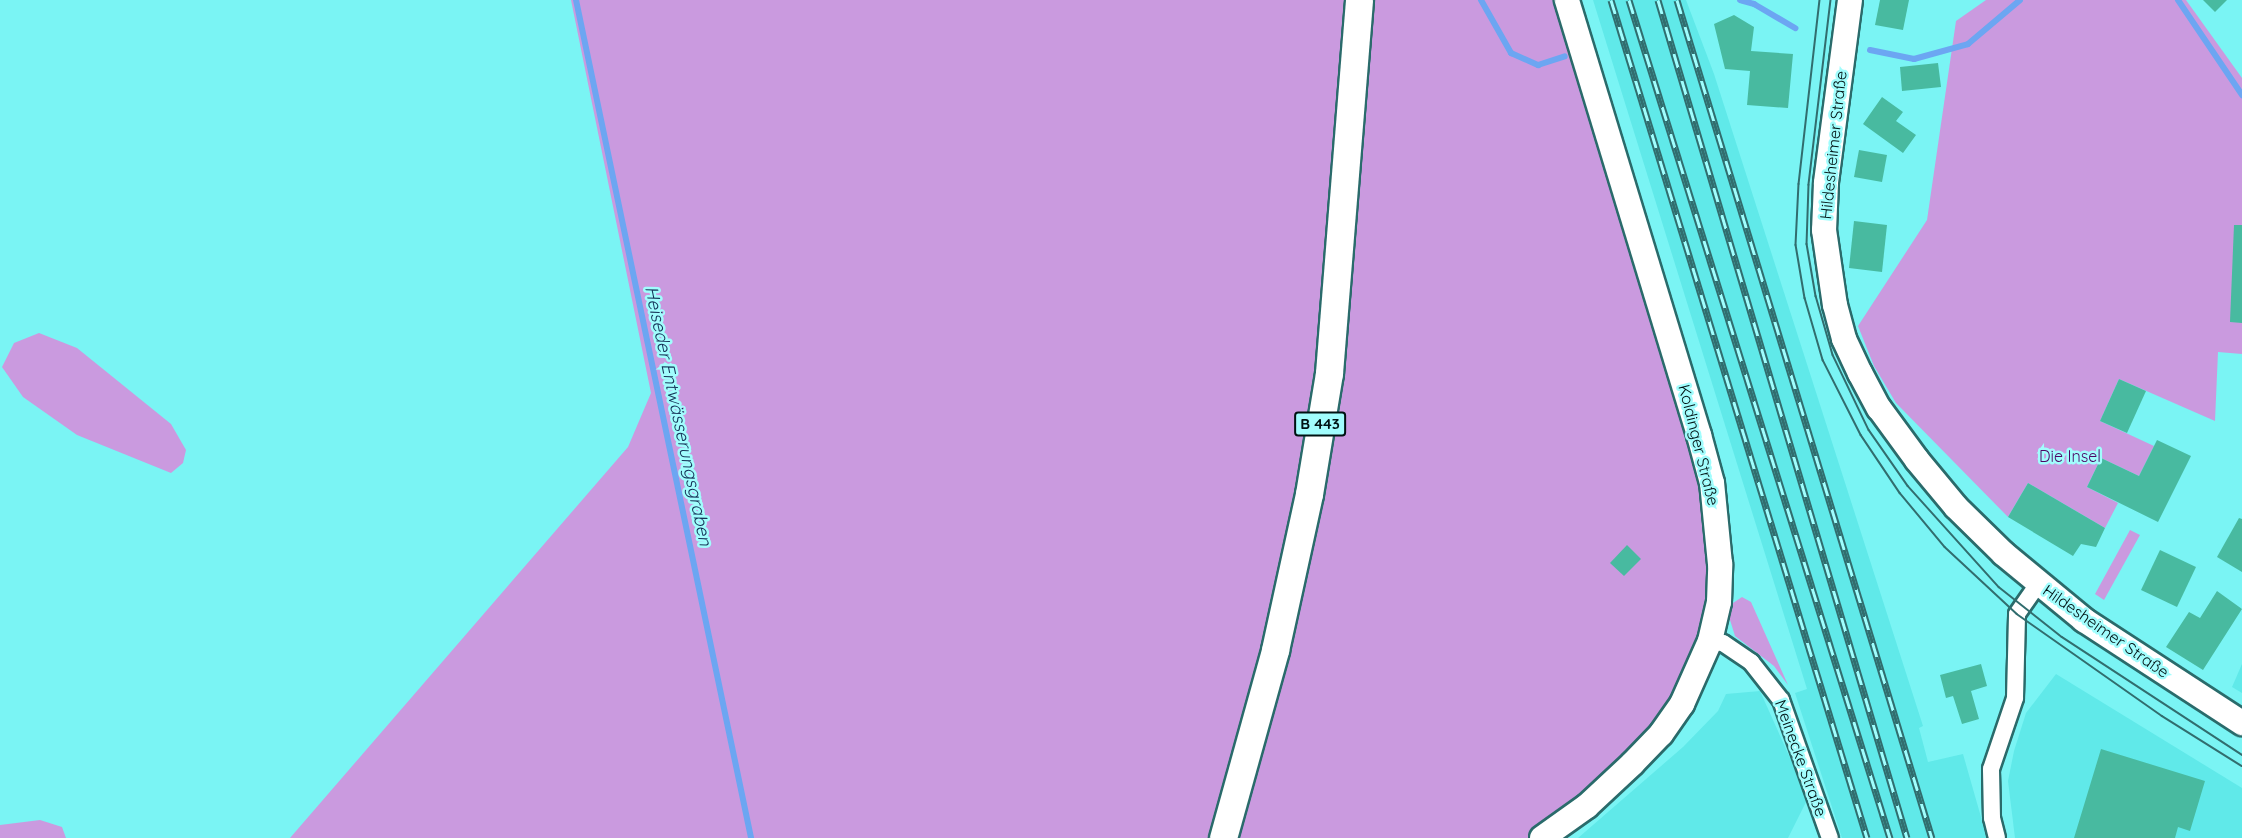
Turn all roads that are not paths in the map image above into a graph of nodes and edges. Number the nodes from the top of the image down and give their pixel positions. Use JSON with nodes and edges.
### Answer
{"nodes":[{"id":1,"x":1359,"y":0,"type":"edge"},
{"id":2,"x":1567,"y":0,"type":"edge"},
{"id":3,"x":1850,"y":0,"type":"edge"},
{"id":4,"x":2038,"y":584,"type":"junction"},
{"id":5,"x":1710,"y":640,"type":"junction"},
{"id":6,"x":2242,"y":723,"type":"edge"},
{"id":7,"x":1223,"y":838,"type":"edge"},
{"id":8,"x":1542,"y":838,"type":"edge"},
{"id":9,"x":1830,"y":838,"type":"edge"},
{"id":10,"x":1997,"y":838,"type":"edge"}],
"edges":[{"from":1,"to":7,"type":"main road","number":"B 443"},
{"from":2,"to":5,"type":"street","name":"Koldinger Straße"},
{"from":3,"to":4,"type":"street","name":"Hildesheimer Straße"},
{"from":4,"to":6,"type":"street","name":"Hildesheimer Straße"},
{"from":4,"to":10,"type":"street"},
{"from":5,"to":8,"type":"street","name":"Koldinger Straße"},
{"from":5,"to":9,"type":"street","name":"Meinecke Straße"}]}
